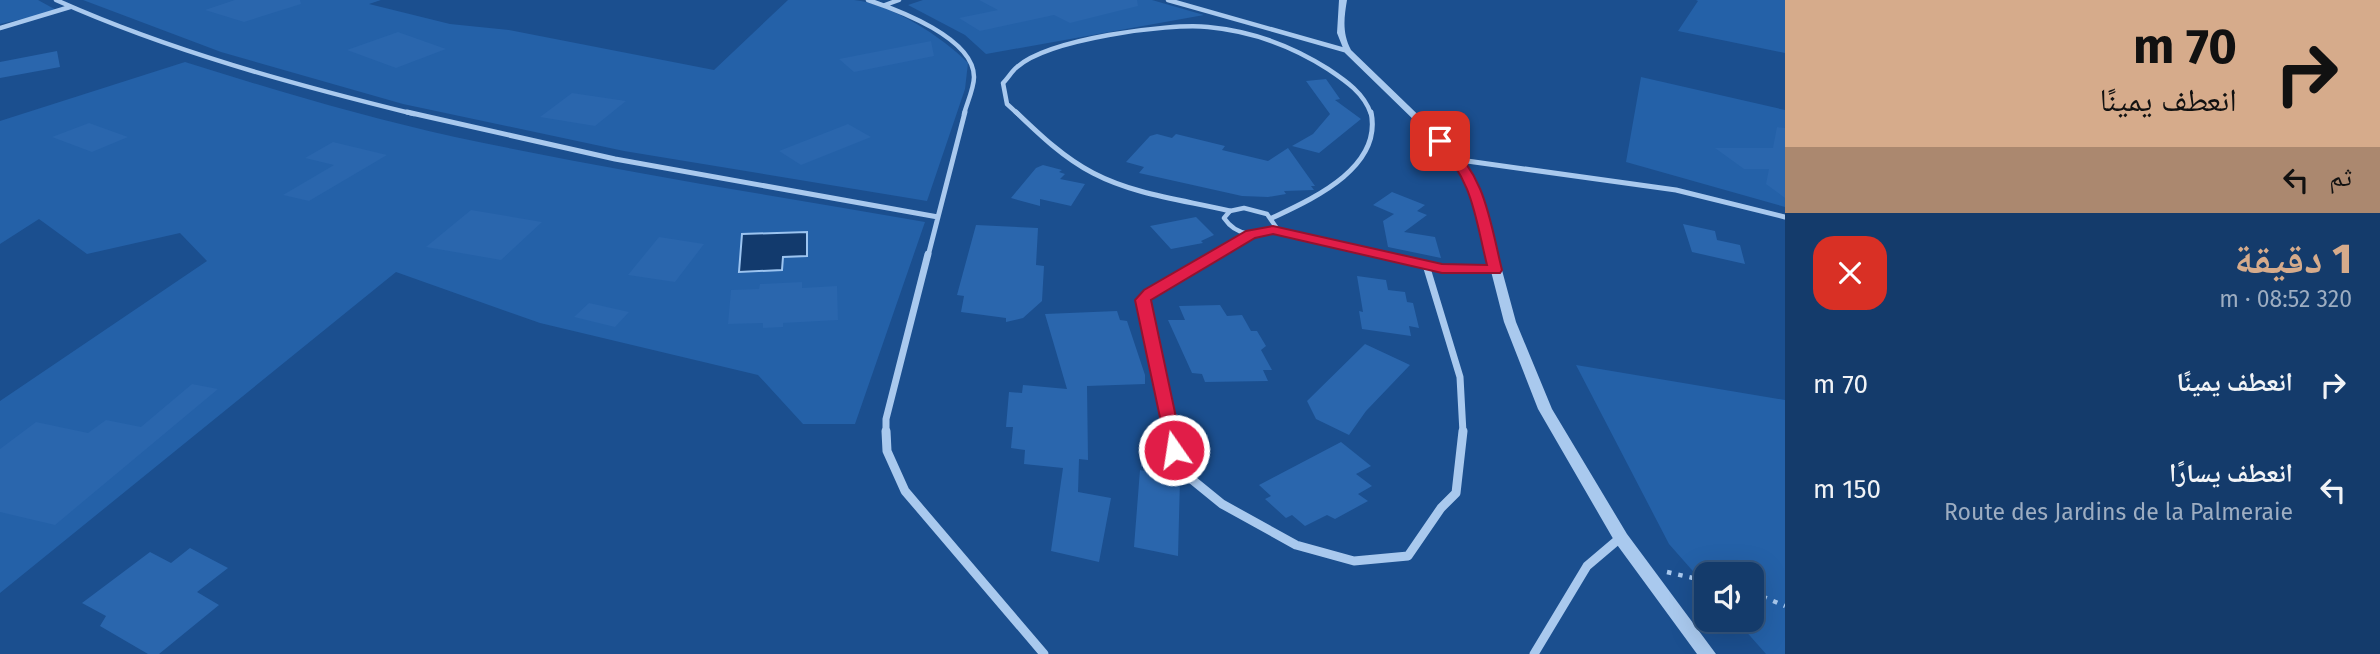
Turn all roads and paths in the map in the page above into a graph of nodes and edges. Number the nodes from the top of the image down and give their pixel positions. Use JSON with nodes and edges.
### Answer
{"nodes":[{"id":1,"x":56,"y":0,"type":"edge"},
{"id":2,"x":868,"y":0,"type":"edge"},
{"id":3,"x":900,"y":0,"type":"edge"},
{"id":4,"x":1168,"y":0,"type":"edge"},
{"id":5,"x":1343,"y":0,"type":"edge"},
{"id":6,"x":885,"y":5,"type":"junction"},
{"id":7,"x":71,"y":7,"type":"junction"},
{"id":8,"x":0,"y":28,"type":"edge"},
{"id":9,"x":1348,"y":51,"type":"junction"},
{"id":10,"x":1460,"y":160,"type":"junction"},
{"id":11,"x":1230,"y":211,"type":"junction"},
{"id":12,"x":938,"y":217,"type":"junction"},
{"id":13,"x":1785,"y":217,"type":"edge"},
{"id":14,"x":1272,"y":218,"type":"junction"},
{"id":15,"x":1273,"y":230,"type":"junction"},
{"id":16,"x":1251,"y":234,"type":"junction"},
{"id":17,"x":1426,"y":265,"type":"junction"},
{"id":18,"x":1495,"y":270,"type":"junction"},
{"id":19,"x":1621,"y":538,"type":"junction"},
{"id":20,"x":1643,"y":568,"type":"junction"},
{"id":21,"x":1694,"y":579,"type":"edge"},
{"id":22,"x":1764,"y":597,"type":"edge"},
{"id":23,"x":1785,"y":606,"type":"edge"},
{"id":24,"x":1044,"y":654,"type":"edge"},
{"id":25,"x":1534,"y":654,"type":"edge"},
{"id":26,"x":1707,"y":654,"type":"edge"}],
"edges":[{"from":1,"to":7,"type":"street"},
{"from":2,"to":6,"type":"street"},
{"from":3,"to":6,"type":"street"},
{"from":4,"to":9,"type":"street"},
{"from":5,"to":9,"type":"street"},
{"from":6,"to":12,"type":"street"},
{"from":7,"to":8,"type":"street"},
{"from":7,"to":12,"type":"street"},
{"from":9,"to":10,"type":"street"},
{"from":10,"to":13,"type":"street"},
{"from":10,"to":18,"type":"street"},
{"from":11,"to":14,"type":"lane"},
{"from":11,"to":14,"type":"street"},
{"from":11,"to":16,"type":"lane"},
{"from":12,"to":24,"type":"street"},
{"from":14,"to":15,"type":"lane"},
{"from":15,"to":16,"type":"lane"},
{"from":15,"to":17,"type":"street"},
{"from":16,"to":17,"type":"street"},
{"from":17,"to":18,"type":"street"},
{"from":18,"to":19,"type":"street"},
{"from":19,"to":20,"type":"street"},
{"from":19,"to":25,"type":"street"},
{"from":20,"to":21,"type":"path"},
{"from":20,"to":26,"type":"street"},
{"from":22,"to":23,"type":"path"}]}
